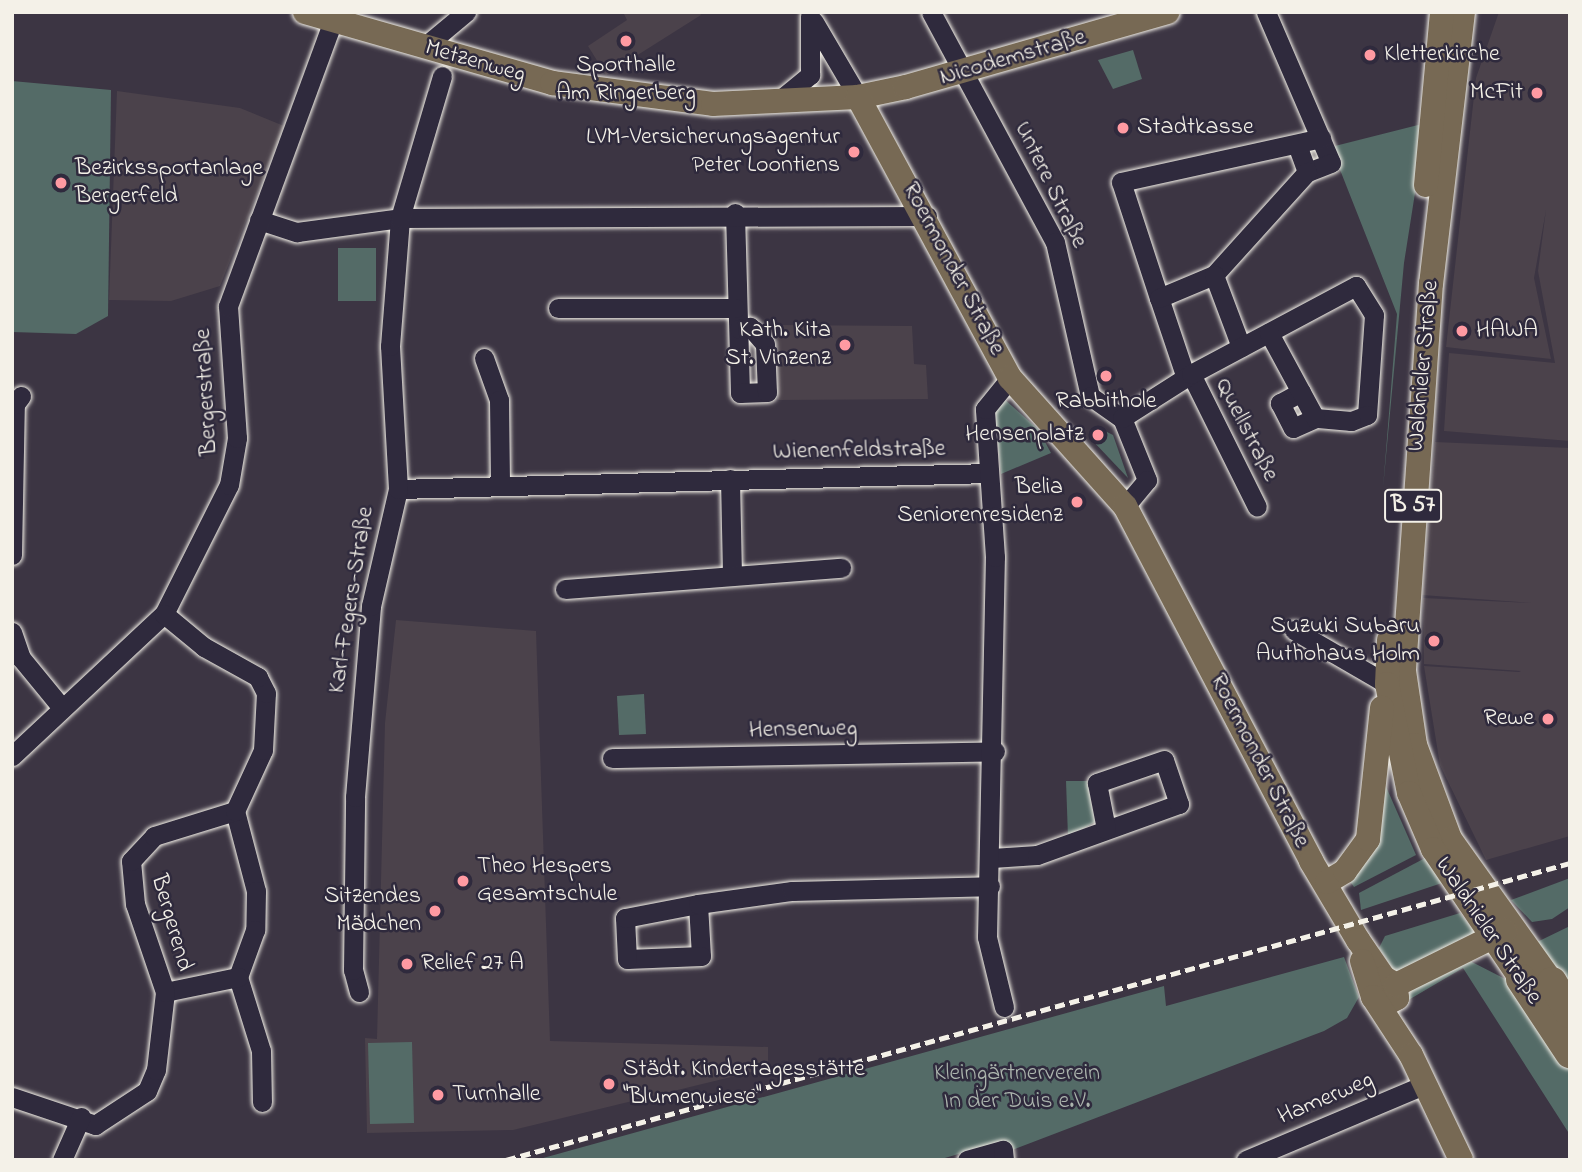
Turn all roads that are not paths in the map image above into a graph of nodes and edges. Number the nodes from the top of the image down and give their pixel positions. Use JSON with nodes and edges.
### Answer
{"nodes":[{"id":1,"x":305,"y":12,"type":"edge"},
{"id":2,"x":466,"y":12,"type":"edge"},
{"id":3,"x":931,"y":12,"type":"edge"},
{"id":4,"x":1167,"y":12,"type":"edge"},
{"id":5,"x":1266,"y":12,"type":"edge"},
{"id":6,"x":1442,"y":12,"type":"edge"},
{"id":7,"x":1463,"y":12,"type":"edge"},
{"id":8,"x":1483,"y":12,"type":"edge"},
{"id":9,"x":809,"y":14,"type":"edge"},
{"id":10,"x":335,"y":17,"type":"edge"},
{"id":11,"x":424,"y":47,"type":"junction"},
{"id":12,"x":1461,"y":47,"type":"junction"},
{"id":13,"x":967,"y":73,"type":"junction"},
{"id":14,"x":442,"y":76,"type":"dead end"},
{"id":15,"x":858,"y":97,"type":"junction"},
{"id":16,"x":777,"y":102,"type":"junction"},
{"id":17,"x":1321,"y":138,"type":"junction"},
{"id":18,"x":1298,"y":147,"type":"junction"},
{"id":19,"x":1307,"y":172,"type":"junction"},
{"id":20,"x":735,"y":213,"type":"junction"},
{"id":21,"x":928,"y":216,"type":"junction"},
{"id":22,"x":400,"y":218,"type":"junction"},
{"id":23,"x":259,"y":220,"type":"junction"},
{"id":24,"x":1213,"y":275,"type":"junction"},
{"id":25,"x":1159,"y":298,"type":"junction"},
{"id":26,"x":558,"y":308,"type":"dead end"},
{"id":27,"x":735,"y":308,"type":"junction"},
{"id":28,"x":739,"y":329,"type":"dead end"},
{"id":29,"x":1269,"y":333,"type":"junction"},
{"id":30,"x":1241,"y":347,"type":"junction"},
{"id":31,"x":484,"y":358,"type":"dead end"},
{"id":32,"x":1188,"y":376,"type":"junction"},
{"id":33,"x":1010,"y":378,"type":"junction"},
{"id":34,"x":21,"y":396,"type":"dead end"},
{"id":35,"x":1122,"y":418,"type":"junction"},
{"id":36,"x":989,"y":472,"type":"junction"},
{"id":37,"x":730,"y":479,"type":"junction"},
{"id":38,"x":499,"y":484,"type":"junction"},
{"id":39,"x":398,"y":489,"type":"junction"},
{"id":40,"x":1125,"y":506,"type":"junction"},
{"id":41,"x":1257,"y":507,"type":"dead end"},
{"id":42,"x":12,"y":555,"type":"edge"},
{"id":43,"x":841,"y":568,"type":"dead end"},
{"id":44,"x":732,"y":574,"type":"junction"},
{"id":45,"x":565,"y":589,"type":"dead end"},
{"id":46,"x":164,"y":614,"type":"junction"},
{"id":47,"x":1294,"y":629,"type":"dead end"},
{"id":48,"x":12,"y":632,"type":"edge"},
{"id":49,"x":1387,"y":684,"type":"junction"},
{"id":50,"x":62,"y":708,"type":"junction"},
{"id":51,"x":995,"y":751,"type":"junction"},
{"id":52,"x":12,"y":756,"type":"edge"},
{"id":53,"x":612,"y":758,"type":"dead end"},
{"id":54,"x":235,"y":811,"type":"junction"},
{"id":55,"x":1106,"y":830,"type":"dead end"},
{"id":56,"x":992,"y":858,"type":"junction"},
{"id":57,"x":1326,"y":882,"type":"junction"},
{"id":58,"x":990,"y":886,"type":"junction"},
{"id":59,"x":698,"y":904,"type":"junction"},
{"id":60,"x":1502,"y":933,"type":"junction"},
{"id":61,"x":1461,"y":953,"type":"junction"},
{"id":62,"x":238,"y":977,"type":"junction"},
{"id":63,"x":1521,"y":979,"type":"junction"},
{"id":64,"x":1552,"y":982,"type":"joint"},
{"id":65,"x":1386,"y":991,"type":"junction"},
{"id":66,"x":165,"y":992,"type":"junction"},
{"id":67,"x":359,"y":992,"type":"dead end"},
{"id":68,"x":1004,"y":1007,"type":"dead end"},
{"id":69,"x":1570,"y":1013,"type":"edge"},
{"id":70,"x":1570,"y":1052,"type":"edge"},
{"id":71,"x":1426,"y":1084,"type":"junction"},
{"id":72,"x":12,"y":1097,"type":"edge"},
{"id":73,"x":262,"y":1102,"type":"dead end"},
{"id":74,"x":81,"y":1117,"type":"junction"},
{"id":75,"x":62,"y":1160,"type":"edge"},
{"id":76,"x":967,"y":1160,"type":"edge"},
{"id":77,"x":1004,"y":1160,"type":"edge"},
{"id":78,"x":1246,"y":1160,"type":"edge"},
{"id":79,"x":1461,"y":1160,"type":"edge"}],
"edges":[{"from":1,"to":10,"type":"main road","name":"Metzenweg"},
{"from":2,"to":11,"type":"street"},
{"from":3,"to":13,"type":"street","name":"Untere Straße"},
{"from":4,"to":13,"type":"main road","name":"Nicodemstraße"},
{"from":5,"to":17,"type":"street"},
{"from":6,"to":49,"type":"main road","name":"Waldnieler Straße","number":"B 57"},
{"from":7,"to":12,"type":"main road","name":"Waldnieler Straße","number":"B 57"},
{"from":8,"to":12,"type":"main road"},
{"from":9,"to":15,"type":"street","name":"Roermonder Straße"},
{"from":9,"to":16,"type":"street"},
{"from":10,"to":11,"type":"main road","name":"Metzenweg"},
{"from":10,"to":23,"type":"street","name":"Bergerstraße"},
{"from":11,"to":16,"type":"main road","name":"Metzenweg"},
{"from":12,"to":60,"type":"main road","name":"Waldnieler Straße","number":"B 57"},
{"from":13,"to":15,"type":"main road","name":"Nicodemstraße"},
{"from":13,"to":35,"type":"street","name":"Untere Straße"},
{"from":14,"to":22,"type":"street"},
{"from":15,"to":16,"type":"main road","name":"Metzenweg"},
{"from":15,"to":21,"type":"main road","name":"Roermonder Straße"},
{"from":17,"to":18,"type":"street"},
{"from":17,"to":19,"type":"street"},
{"from":18,"to":19,"type":"street"},
{"from":18,"to":25,"type":"street","name":"Quellstraße"},
{"from":19,"to":24,"type":"street"},
{"from":20,"to":21,"type":"street"},
{"from":20,"to":22,"type":"street"},
{"from":20,"to":27,"type":"street"},
{"from":21,"to":33,"type":"main road","name":"Roermonder Straße"},
{"from":22,"to":23,"type":"street"},
{"from":22,"to":39,"type":"street","name":"Karl-Fegers-Straße"},
{"from":23,"to":46,"type":"street","name":"Bergerstraße"},
{"from":24,"to":25,"type":"street"},
{"from":24,"to":30,"type":"street","name":"Quellstraße"},
{"from":25,"to":32,"type":"street","name":"Quellstraße"},
{"from":26,"to":27,"type":"street"},
{"from":27,"to":28,"type":"street"},
{"from":29,"to":29,"type":"street","name":"Quellstraße"},
{"from":29,"to":30,"type":"street","name":"Quellstraße"},
{"from":30,"to":32,"type":"street","name":"Quellstraße"},
{"from":31,"to":38,"type":"street"},
{"from":32,"to":35,"type":"street","name":"Quellstraße"},
{"from":32,"to":41,"type":"street","name":"Quellstraße"},
{"from":33,"to":36,"type":"street"},
{"from":33,"to":40,"type":"main road","name":"Roermonder Straße"},
{"from":34,"to":42,"type":"street"},
{"from":35,"to":40,"type":"street"},
{"from":36,"to":37,"type":"street","name":"Wienenfeldstraße"},
{"from":36,"to":51,"type":"street"},
{"from":37,"to":38,"type":"street","name":"Wienenfeldstraße"},
{"from":37,"to":44,"type":"street"},
{"from":38,"to":39,"type":"street","name":"Wienenfeldstraße"},
{"from":39,"to":67,"type":"street","name":"Karl-Fegers-Straße"},
{"from":40,"to":57,"type":"main road","name":"Roermonder Straße"},
{"from":43,"to":44,"type":"street"},
{"from":44,"to":45,"type":"street"},
{"from":46,"to":50,"type":"street","name":"Bergerstraße"},
{"from":46,"to":54,"type":"street"},
{"from":47,"to":49,"type":"street"},
{"from":48,"to":50,"type":"street"},
{"from":49,"to":57,"type":"main road"},
{"from":49,"to":60,"type":"main road","name":"Waldnieler Straße","number":"B 57"},
{"from":50,"to":52,"type":"street","name":"Bergerstraße"},
{"from":51,"to":53,"type":"street","name":"Hensenweg"},
{"from":51,"to":56,"type":"street"},
{"from":54,"to":62,"type":"street"},
{"from":54,"to":66,"type":"street","name":"Bergerend"},
{"from":55,"to":56,"type":"street"},
{"from":56,"to":58,"type":"street"},
{"from":57,"to":65,"type":"main road","name":"Roermonder Straße"},
{"from":58,"to":59,"type":"street"},
{"from":58,"to":68,"type":"street"},
{"from":59,"to":59,"type":"street"},
{"from":60,"to":61,"type":"main road"},
{"from":60,"to":63,"type":"main road","name":"Waldnieler Straße","number":"B 57"},
{"from":60,"to":64,"type":"main road","name":"Waldnieler Straße","number":"B 57"},
{"from":61,"to":63,"type":"main road"},
{"from":61,"to":65,"type":"main road"},
{"from":62,"to":66,"type":"street","name":"Bergerend"},
{"from":62,"to":73,"type":"street"},
{"from":63,"to":70,"type":"highway","name":"Waldnieler Straße","number":"B 57"},
{"from":64,"to":69,"type":"highway","name":"Waldnieler Straße","number":"B 57"},
{"from":65,"to":71,"type":"main road","name":"Roermonder Straße"},
{"from":66,"to":74,"type":"street","name":"Bergerend"},
{"from":71,"to":78,"type":"street","name":"Hamerweg"},
{"from":71,"to":79,"type":"main road","name":"Roermonder Straße"},
{"from":72,"to":74,"type":"street","name":"Bergerend"},
{"from":74,"to":75,"type":"street"},
{"from":76,"to":77,"type":"street"}]}
